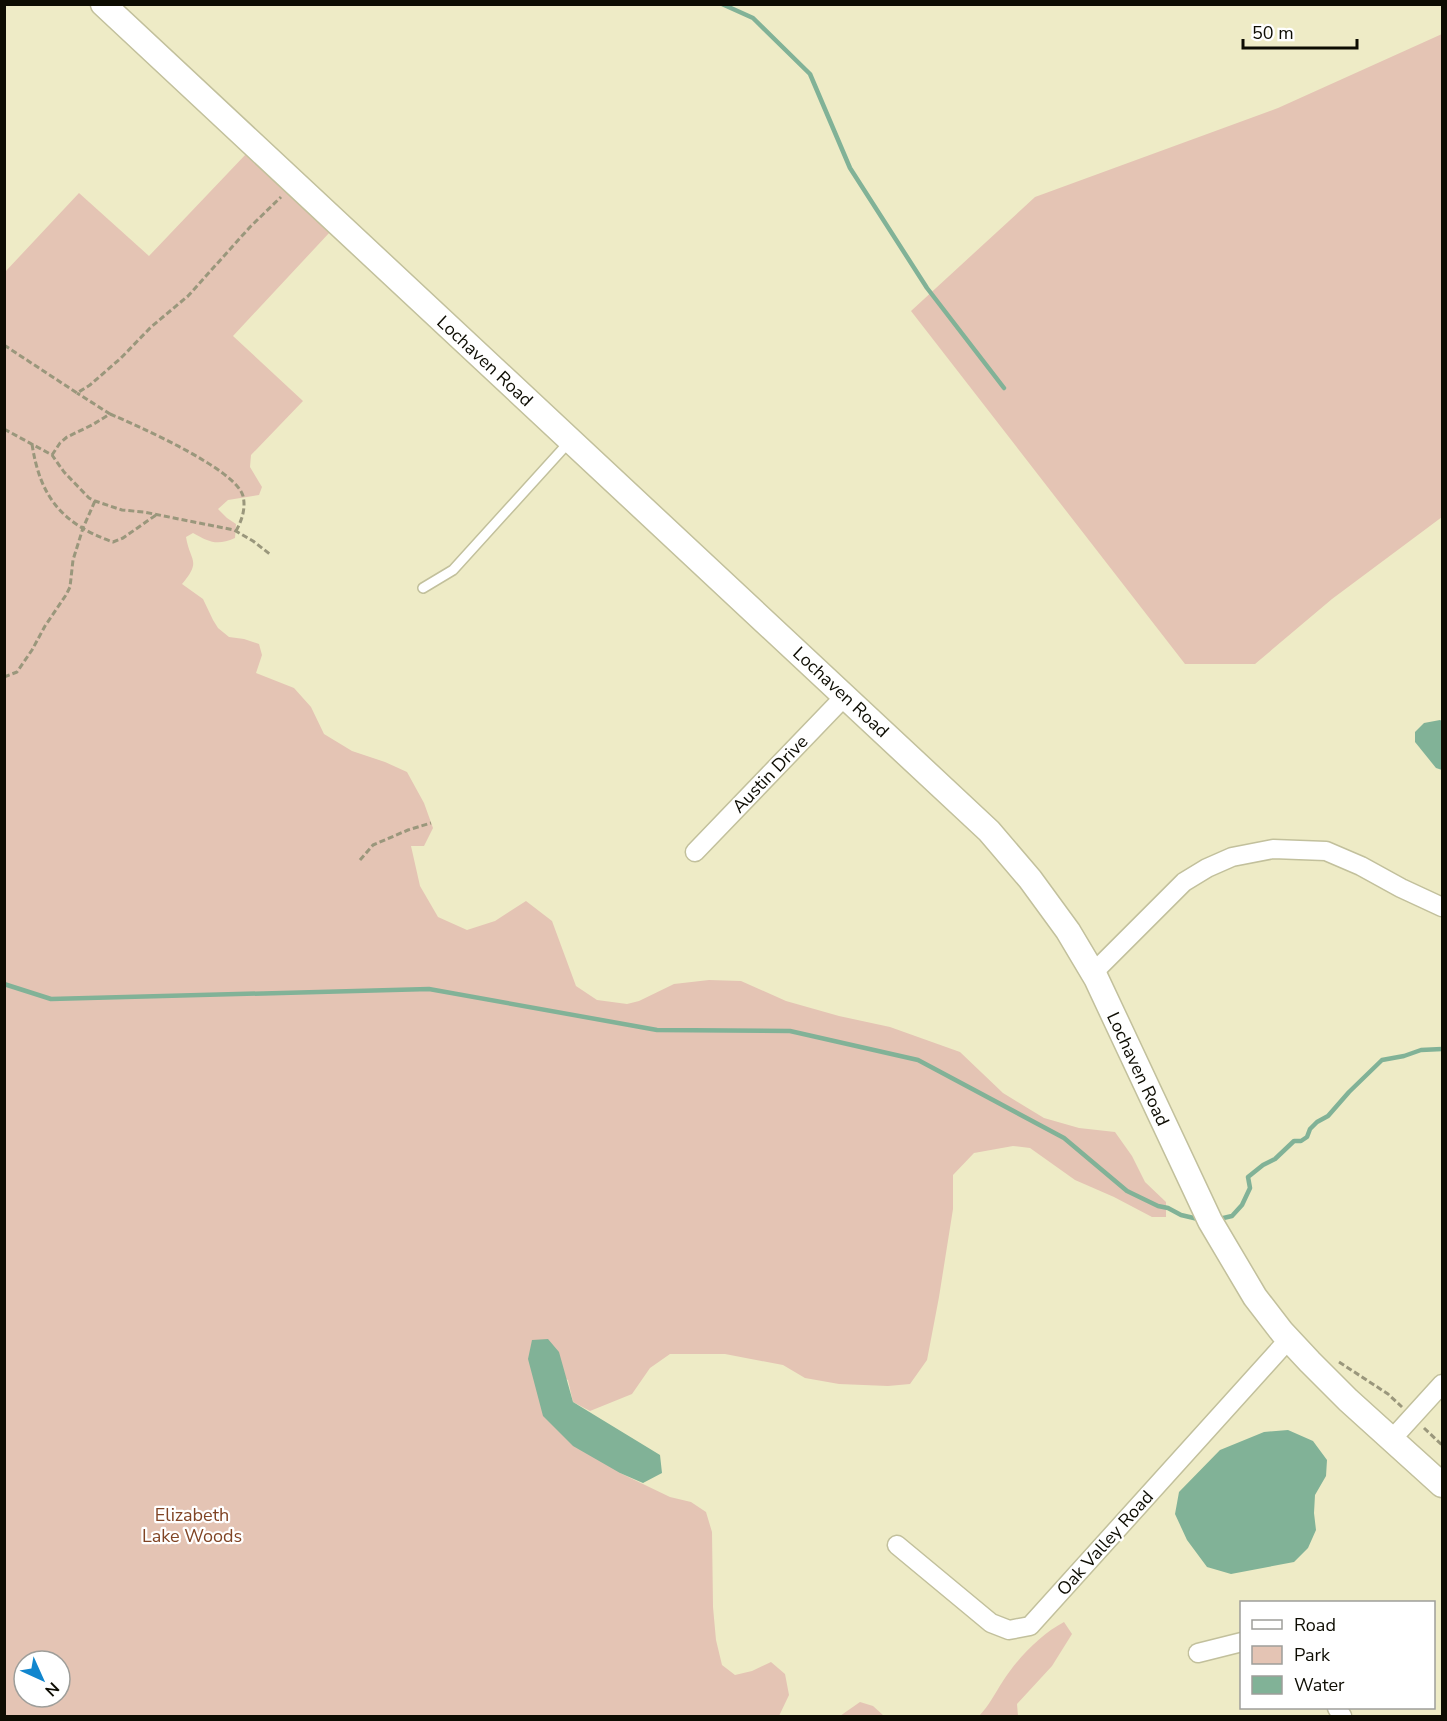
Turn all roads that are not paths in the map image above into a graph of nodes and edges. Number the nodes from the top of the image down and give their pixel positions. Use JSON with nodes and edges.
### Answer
{"nodes":[{"id":1,"x":103,"y":4,"type":"edge"},
{"id":2,"x":570,"y":441,"type":"junction"},
{"id":3,"x":423,"y":588,"type":"dead end"},
{"id":4,"x":845,"y":696,"type":"junction"},
{"id":5,"x":695,"y":852,"type":"dead end"},
{"id":6,"x":1443,"y":907,"type":"edge"},
{"id":7,"x":1093,"y":973,"type":"junction"},
{"id":8,"x":1289,"y":1340,"type":"junction"},
{"id":9,"x":1443,"y":1384,"type":"edge"},
{"id":10,"x":1392,"y":1438,"type":"junction"},
{"id":11,"x":1443,"y":1485,"type":"edge"},
{"id":12,"x":897,"y":1545,"type":"dead end"},
{"id":13,"x":1240,"y":1642,"type":"edge"},
{"id":14,"x":1198,"y":1653,"type":"dead end"}],
"edges":[{"from":1,"to":2,"type":"street","name":"Lochaven Road"},
{"from":2,"to":3,"type":"lane"},
{"from":2,"to":4,"type":"street","name":"Lochaven Road"},
{"from":4,"to":5,"type":"street","name":"Austin Drive"},
{"from":4,"to":7,"type":"street","name":"Lochaven Road"},
{"from":6,"to":7,"type":"street"},
{"from":7,"to":8,"type":"street","name":"Lochaven Road"},
{"from":8,"to":10,"type":"street","name":"Lochaven Road"},
{"from":8,"to":12,"type":"street","name":"Oak Valley Road"},
{"from":9,"to":10,"type":"street"},
{"from":10,"to":11,"type":"street","name":"Lochaven Road"},
{"from":13,"to":14,"type":"street"}]}
